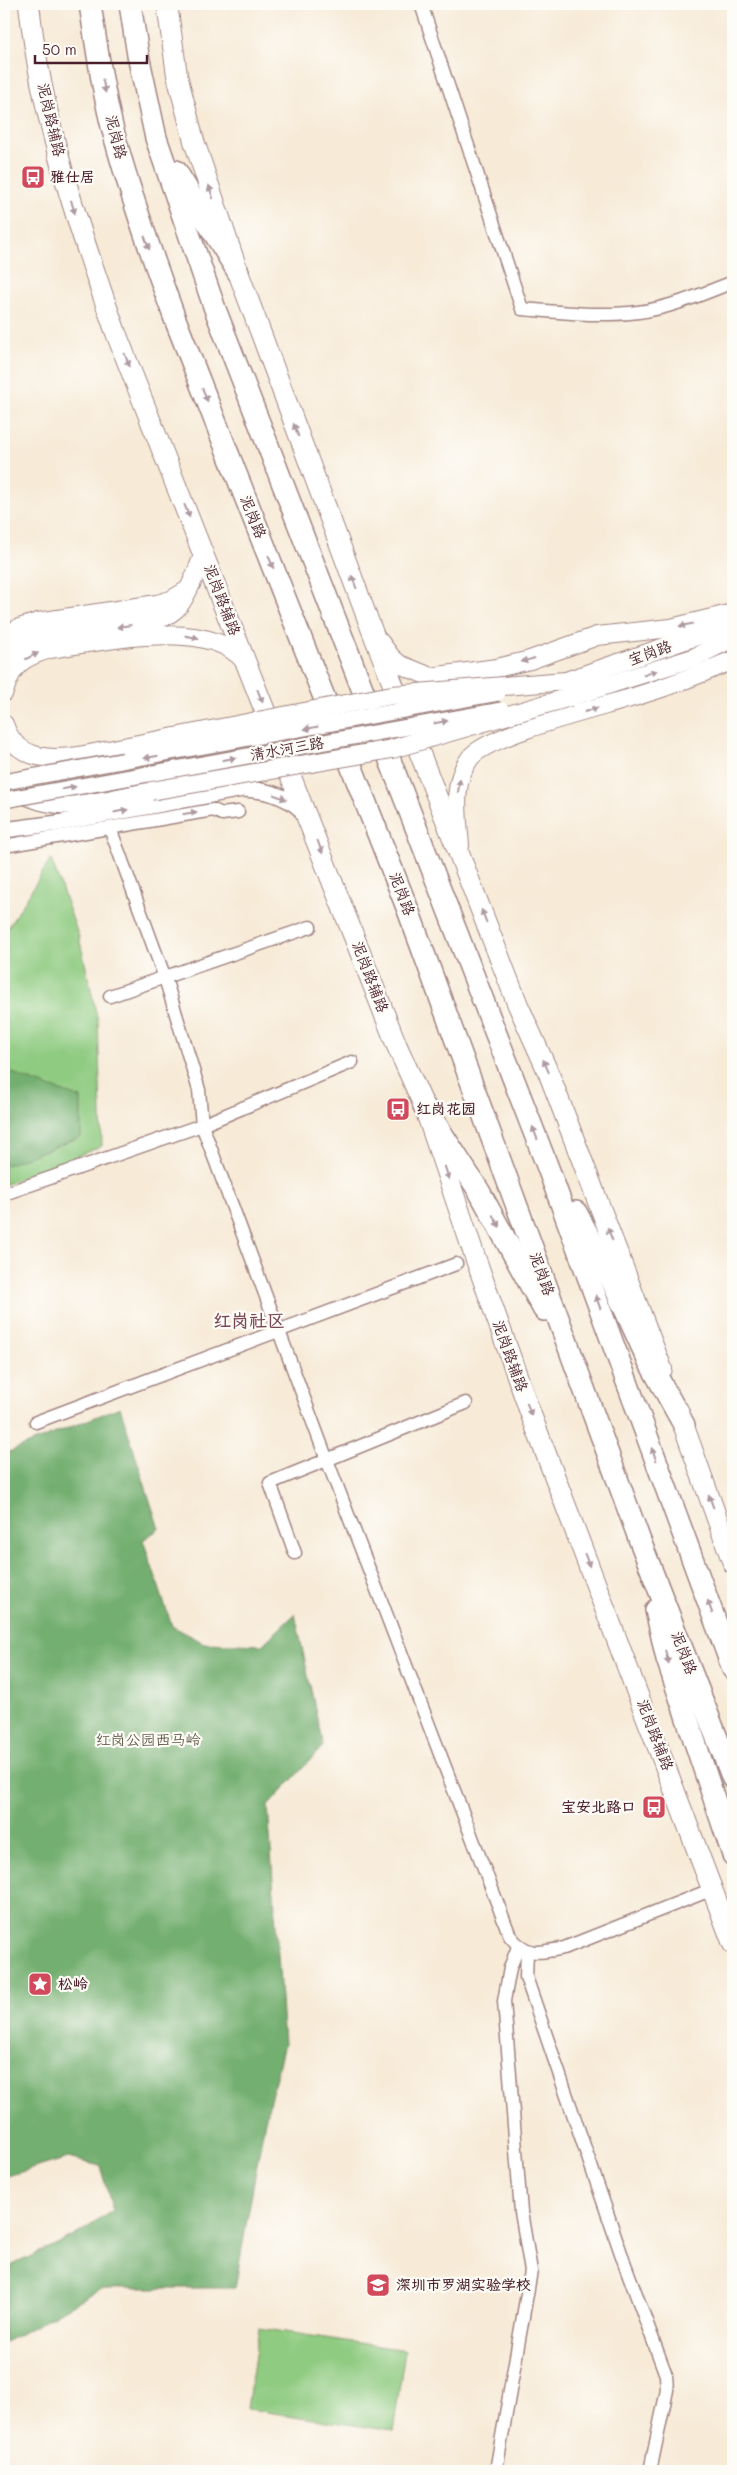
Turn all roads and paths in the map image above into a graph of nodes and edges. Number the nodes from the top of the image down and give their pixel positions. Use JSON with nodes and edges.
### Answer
{"nodes":[{"id":1,"x":28,"y":4,"type":"edge"},
{"id":2,"x":90,"y":4,"type":"edge"},
{"id":3,"x":130,"y":4,"type":"edge"},
{"id":4,"x":167,"y":4,"type":"edge"},
{"id":5,"x":421,"y":4,"type":"edge"},
{"id":6,"x":156,"y":138,"type":"junction"},
{"id":7,"x":238,"y":272,"type":"junction"},
{"id":8,"x":733,"y":282,"type":"edge"},
{"id":9,"x":204,"y":553,"type":"junction"},
{"id":10,"x":186,"y":591,"type":"junction"},
{"id":11,"x":733,"y":613,"type":"edge"},
{"id":12,"x":733,"y":623,"type":"edge"},
{"id":13,"x":371,"y":628,"type":"junction"},
{"id":14,"x":4,"y":637,"type":"edge"},
{"id":15,"x":733,"y":638,"type":"edge"},
{"id":16,"x":4,"y":657,"type":"edge"},
{"id":17,"x":733,"y":660,"type":"edge"},
{"id":18,"x":248,"y":666,"type":"junction"},
{"id":19,"x":568,"y":689,"type":"junction"},
{"id":20,"x":4,"y":692,"type":"edge"},
{"id":21,"x":4,"y":724,"type":"edge"},
{"id":22,"x":4,"y":782,"type":"edge"},
{"id":23,"x":4,"y":800,"type":"edge"},
{"id":24,"x":238,"y":812,"type":"dead end"},
{"id":25,"x":308,"y":817,"type":"junction"},
{"id":26,"x":110,"y":828,"type":"junction"},
{"id":27,"x":4,"y":830,"type":"edge"},
{"id":28,"x":4,"y":846,"type":"edge"},
{"id":29,"x":460,"y":852,"type":"junction"},
{"id":30,"x":310,"y":927,"type":"dead end"},
{"id":31,"x":165,"y":978,"type":"junction"},
{"id":32,"x":110,"y":996,"type":"dead end"},
{"id":33,"x":352,"y":1062,"type":"dead end"},
{"id":34,"x":424,"y":1106,"type":"junction"},
{"id":35,"x":202,"y":1125,"type":"junction"},
{"id":36,"x":548,"y":1168,"type":"junction"},
{"id":37,"x":4,"y":1194,"type":"edge"},
{"id":38,"x":456,"y":1264,"type":"dead end"},
{"id":39,"x":279,"y":1331,"type":"junction"},
{"id":40,"x":566,"y":1340,"type":"junction"},
{"id":41,"x":466,"y":1403,"type":"dead end"},
{"id":42,"x":36,"y":1422,"type":"dead end"},
{"id":43,"x":684,"y":1426,"type":"junction"},
{"id":44,"x":327,"y":1460,"type":"junction"},
{"id":45,"x":640,"y":1541,"type":"junction"},
{"id":46,"x":295,"y":1553,"type":"dead end"},
{"id":47,"x":733,"y":1563,"type":"edge"},
{"id":48,"x":733,"y":1669,"type":"edge"},
{"id":49,"x":733,"y":1779,"type":"edge"},
{"id":50,"x":684,"y":1812,"type":"junction"},
{"id":51,"x":733,"y":1855,"type":"edge"},
{"id":52,"x":713,"y":1889,"type":"junction"},
{"id":53,"x":733,"y":1909,"type":"edge"},
{"id":54,"x":733,"y":1944,"type":"edge"},
{"id":55,"x":522,"y":1949,"type":"junction"},
{"id":56,"x":497,"y":2465,"type":"dead end"},
{"id":57,"x":650,"y":2471,"type":"edge"}],
"edges":[{"from":1,"to":9,"type":"main road","name":"泥岗路辅路","one_way":true},
{"from":2,"to":40,"type":"highway","name":"泥岗路","one_way":true},
{"from":3,"to":6,"type":"highway"},
{"from":7,"to":4,"type":"main road","one_way":true},
{"from":5,"to":8,"type":"street"},
{"from":6,"to":7,"type":"highway"},
{"from":36,"to":6,"type":"highway","one_way":true},
{"from":13,"to":7,"type":"main road","one_way":true},
{"from":9,"to":10,"type":"main road"},
{"from":9,"to":18,"type":"main road","name":"泥岗路辅路"},
{"from":10,"to":14,"type":"main road"},
{"from":10,"to":16,"type":"main road","one_way":true},
{"from":11,"to":13,"type":"main road","one_way":true},
{"from":12,"to":19,"type":"main road","name":"宝岗路"},
{"from":13,"to":29,"type":"main road"},
{"from":19,"to":15,"type":"main road","name":"宝岗路","one_way":true},
{"from":29,"to":17,"type":"main road","one_way":true},
{"from":20,"to":18,"type":"main road","one_way":true},
{"from":18,"to":25,"type":"main road","name":"泥岗路辅路","one_way":true},
{"from":19,"to":21,"type":"main road","bridge":true},
{"from":19,"to":22,"type":"street","name":"清水河三路","one_way":true,"bridge":true},
{"from":19,"to":22,"type":"main road","bridge":true},
{"from":23,"to":19,"type":"street","name":"清水河三路","one_way":true,"bridge":true},
{"from":26,"to":24,"type":"street","one_way":true},
{"from":27,"to":25,"type":"street","one_way":true},
{"from":25,"to":34,"type":"main road","name":"泥岗路辅路","one_way":true},
{"from":26,"to":28,"type":"street"},
{"from":26,"to":31,"type":"street"},
{"from":43,"to":29,"type":"main road","one_way":true},
{"from":30,"to":31,"type":"street"},
{"from":31,"to":32,"type":"street"},
{"from":31,"to":35,"type":"street"},
{"from":33,"to":35,"type":"street"},
{"from":34,"to":40,"type":"highway","one_way":true},
{"from":34,"to":50,"type":"main road","name":"泥岗路辅路","one_way":true},
{"from":35,"to":37,"type":"street"},
{"from":35,"to":39,"type":"street"},
{"from":36,"to":43,"type":"highway"},
{"from":48,"to":36,"type":"highway","one_way":true},
{"from":38,"to":39,"type":"street"},
{"from":39,"to":42,"type":"street"},
{"from":39,"to":44,"type":"street"},
{"from":40,"to":45,"type":"highway","name":"泥岗路"},
{"from":41,"to":44,"type":"street"},
{"from":47,"to":43,"type":"main road","one_way":true},
{"from":44,"to":46,"type":"street"},
{"from":44,"to":55,"type":"street"},
{"from":45,"to":49,"type":"highway","name":"泥岗路"},
{"from":45,"to":51,"type":"highway","one_way":true},
{"from":50,"to":52,"type":"main road","name":"泥岗路辅路"},
{"from":50,"to":53,"type":"main road"},
{"from":52,"to":54,"type":"main road","name":"泥岗路辅路"},
{"from":52,"to":55,"type":"street"},
{"from":55,"to":56,"type":"street"},
{"from":55,"to":57,"type":"street"}]}
